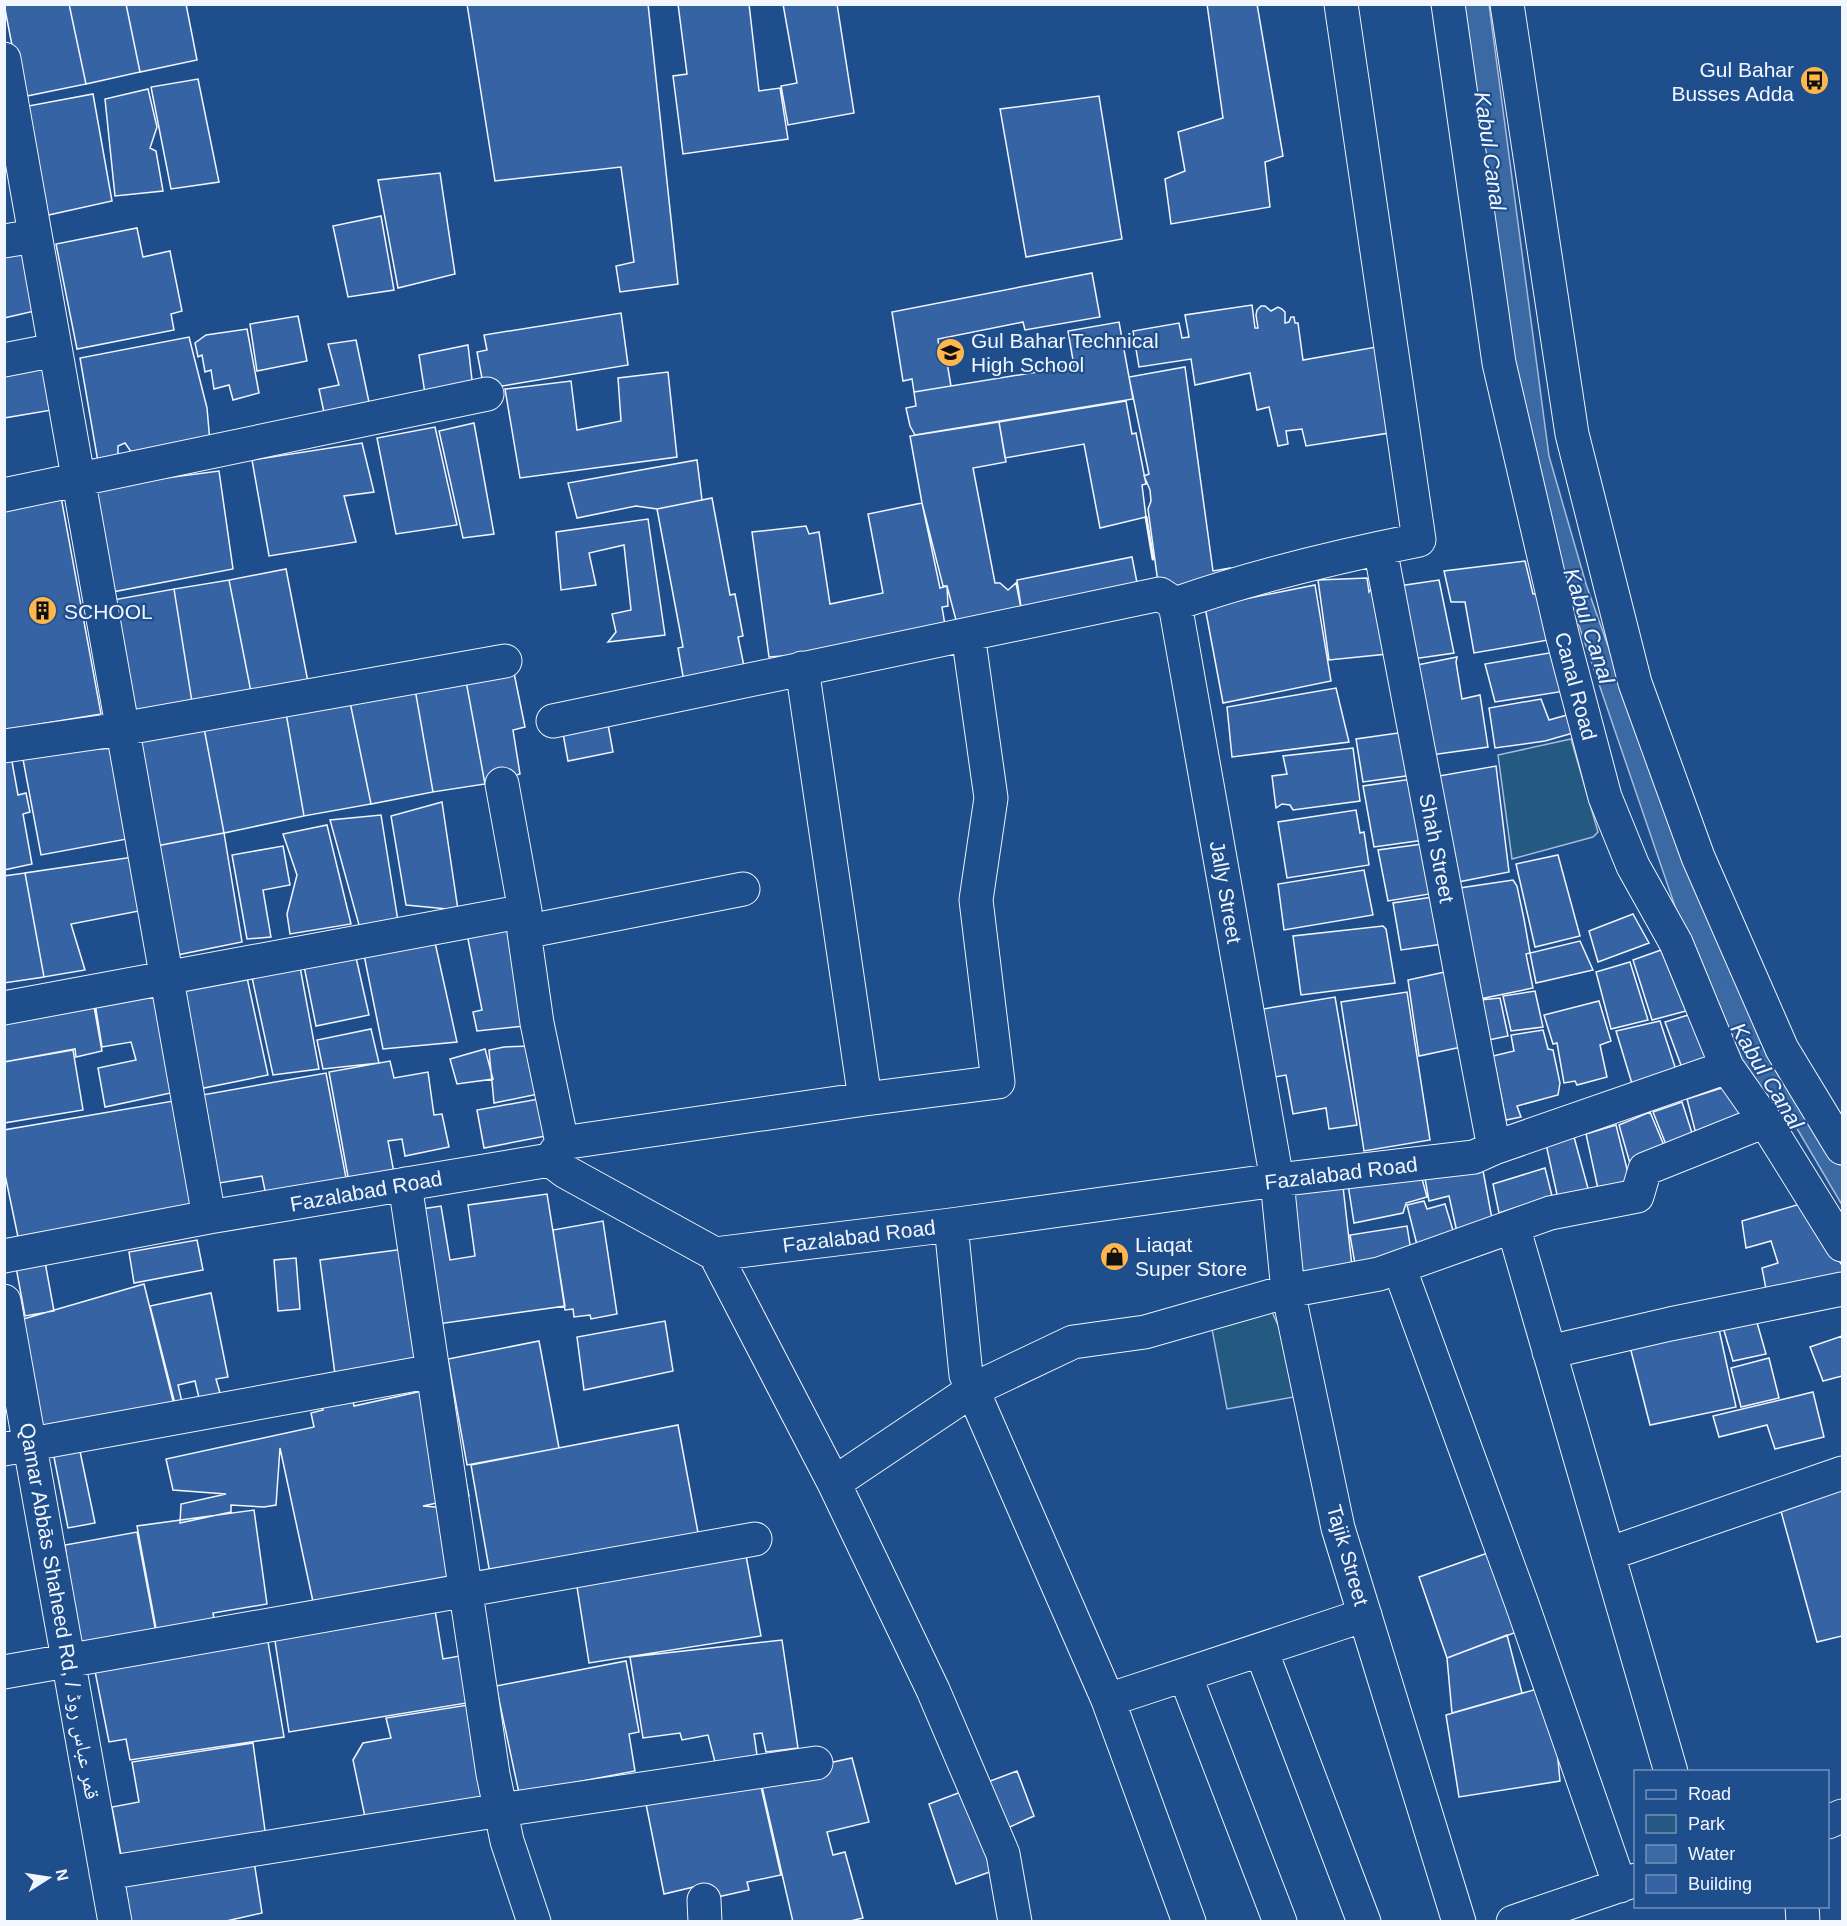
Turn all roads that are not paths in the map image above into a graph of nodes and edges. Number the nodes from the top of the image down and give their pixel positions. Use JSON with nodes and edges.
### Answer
{"nodes":[{"id":1,"x":1341,"y":4,"type":"edge"},
{"id":2,"x":1448,"y":4,"type":"edge"},
{"id":3,"x":1507,"y":4,"type":"edge"},
{"id":4,"x":4,"y":59,"type":"edge"},
{"id":5,"x":20,"y":238,"type":"edge"},
{"id":6,"x":55,"y":350,"type":"junction"},
{"id":7,"x":4,"y":360,"type":"edge"},
{"id":8,"x":487,"y":394,"type":"dead end"},
{"id":9,"x":78,"y":481,"type":"junction"},
{"id":10,"x":4,"y":495,"type":"edge"},
{"id":11,"x":1380,"y":548,"type":"junction"},
{"id":12,"x":1175,"y":604,"type":"junction"},
{"id":13,"x":968,"y":634,"type":"junction"},
{"id":14,"x":505,"y":661,"type":"dead end"},
{"id":15,"x":802,"y":669,"type":"junction"},
{"id":16,"x":553,"y":721,"type":"dead end"},
{"id":17,"x":121,"y":729,"type":"junction"},
{"id":18,"x":4,"y":746,"type":"edge"},
{"id":19,"x":502,"y":784,"type":"dead end"},
{"id":20,"x":743,"y":889,"type":"dead end"},
{"id":21,"x":525,"y":921,"type":"junction"},
{"id":22,"x":166,"y":978,"type":"junction"},
{"id":23,"x":4,"y":1008,"type":"edge"},
{"id":24,"x":1727,"y":1067,"type":"junction"},
{"id":25,"x":866,"y":1099,"type":"junction"},
{"id":26,"x":1765,"y":1121,"type":"junction"},
{"id":27,"x":1842,"y":1148,"type":"edge"},
{"id":28,"x":1494,"y":1149,"type":"junction"},
{"id":29,"x":556,"y":1152,"type":"junction"},
{"id":30,"x":1277,"y":1180,"type":"junction"},
{"id":31,"x":405,"y":1184,"type":"junction"},
{"id":32,"x":209,"y":1217,"type":"junction"},
{"id":33,"x":951,"y":1225,"type":"junction"},
{"id":34,"x":1513,"y":1226,"type":"junction"},
{"id":35,"x":1842,"y":1245,"type":"edge"},
{"id":36,"x":715,"y":1254,"type":"junction"},
{"id":37,"x":4,"y":1256,"type":"edge"},
{"id":38,"x":1399,"y":1267,"type":"junction"},
{"id":39,"x":1842,"y":1289,"type":"edge"},
{"id":40,"x":1288,"y":1291,"type":"junction"},
{"id":41,"x":4,"y":1301,"type":"edge"},
{"id":42,"x":1549,"y":1352,"type":"junction"},
{"id":43,"x":433,"y":1371,"type":"junction"},
{"id":44,"x":974,"y":1389,"type":"junction"},
{"id":45,"x":17,"y":1447,"type":"edge"},
{"id":46,"x":1842,"y":1473,"type":"edge"},
{"id":47,"x":834,"y":1483,"type":"junction"},
{"id":48,"x":755,"y":1539,"type":"dead end"},
{"id":49,"x":1608,"y":1554,"type":"junction"},
{"id":50,"x":466,"y":1589,"type":"junction"},
{"id":51,"x":1365,"y":1615,"type":"junction"},
{"id":52,"x":1261,"y":1650,"type":"junction"},
{"id":53,"x":68,"y":1661,"type":"junction"},
{"id":54,"x":4,"y":1672,"type":"edge"},
{"id":55,"x":1185,"y":1675,"type":"junction"},
{"id":56,"x":1108,"y":1700,"type":"junction"},
{"id":57,"x":816,"y":1763,"type":"dead end"},
{"id":58,"x":1670,"y":1770,"type":"edge"},
{"id":59,"x":501,"y":1810,"type":"junction"},
{"id":60,"x":106,"y":1873,"type":"junction"},
{"id":61,"x":1628,"y":1883,"type":"edge"},
{"id":62,"x":1008,"y":1920,"type":"edge"},
{"id":63,"x":115,"y":1922,"type":"edge"},
{"id":64,"x":534,"y":1922,"type":"edge"},
{"id":65,"x":1189,"y":1922,"type":"edge"},
{"id":66,"x":1280,"y":1922,"type":"edge"},
{"id":67,"x":1364,"y":1922,"type":"edge"},
{"id":68,"x":1459,"y":1922,"type":"edge"},
{"id":69,"x":1513,"y":1922,"type":"edge"}],
"edges":[{"from":1,"to":11,"type":"street"},
{"from":2,"to":24,"type":"street","name":"Canal Road"},
{"from":3,"to":27,"type":"street"},
{"from":4,"to":5,"type":"street"},
{"from":5,"to":6,"type":"street"},
{"from":6,"to":7,"type":"street"},
{"from":6,"to":9,"type":"street"},
{"from":8,"to":9,"type":"street"},
{"from":9,"to":10,"type":"street"},
{"from":9,"to":17,"type":"street"},
{"from":11,"to":12,"type":"street"},
{"from":11,"to":28,"type":"street","name":"Shah Street"},
{"from":12,"to":13,"type":"street"},
{"from":12,"to":30,"type":"street","name":"Jally Street"},
{"from":13,"to":15,"type":"street"},
{"from":13,"to":25,"type":"street","name":"Fazalabad Road"},
{"from":14,"to":17,"type":"street"},
{"from":15,"to":16,"type":"street"},
{"from":15,"to":25,"type":"street"},
{"from":17,"to":18,"type":"street"},
{"from":17,"to":22,"type":"street"},
{"from":19,"to":21,"type":"street"},
{"from":20,"to":21,"type":"street"},
{"from":21,"to":22,"type":"street"},
{"from":21,"to":29,"type":"street"},
{"from":22,"to":23,"type":"street"},
{"from":22,"to":32,"type":"street"},
{"from":24,"to":26,"type":"street","name":"Canal Road"},
{"from":24,"to":28,"type":"street","name":"Fazalabad Road"},
{"from":25,"to":29,"type":"street","name":"Fazalabad Road"},
{"from":26,"to":34,"type":"street"},
{"from":26,"to":35,"type":"street","name":"Canal Road"},
{"from":28,"to":30,"type":"street","name":"Fazalabad Road"},
{"from":29,"to":31,"type":"street","name":"Fazalabad Road"},
{"from":29,"to":36,"type":"street"},
{"from":30,"to":33,"type":"street","name":"Fazalabad Road"},
{"from":30,"to":40,"type":"street","name":"Tajik Street"},
{"from":31,"to":32,"type":"street","name":"Fazalabad Road"},
{"from":31,"to":43,"type":"street"},
{"from":32,"to":37,"type":"street","name":"Fazalabad Road"},
{"from":33,"to":36,"type":"street","name":"Fazalabad Road"},
{"from":33,"to":44,"type":"street"},
{"from":34,"to":38,"type":"street"},
{"from":34,"to":42,"type":"street"},
{"from":36,"to":47,"type":"street"},
{"from":38,"to":40,"type":"street"},
{"from":38,"to":61,"type":"street"},
{"from":39,"to":42,"type":"street"},
{"from":40,"to":44,"type":"street"},
{"from":40,"to":51,"type":"street","name":"Tajik Street"},
{"from":41,"to":45,"type":"street","name":"Qamar Abbās Shaheed Rd, / قمر عباس روڈ"},
{"from":42,"to":49,"type":"street"},
{"from":43,"to":45,"type":"street"},
{"from":43,"to":50,"type":"street"},
{"from":44,"to":47,"type":"street"},
{"from":44,"to":56,"type":"street"},
{"from":45,"to":53,"type":"street","name":"Qamar Abbās Shaheed Rd, / قمر عباس روڈ"},
{"from":46,"to":49,"type":"street"},
{"from":47,"to":62,"type":"street"},
{"from":48,"to":50,"type":"street"},
{"from":49,"to":58,"type":"street"},
{"from":50,"to":53,"type":"street"},
{"from":50,"to":59,"type":"street"},
{"from":51,"to":52,"type":"street"},
{"from":51,"to":68,"type":"street","name":"Tajik Street"},
{"from":52,"to":55,"type":"street"},
{"from":52,"to":67,"type":"street"},
{"from":53,"to":54,"type":"street"},
{"from":53,"to":60,"type":"street","name":"Qamar Abbās Shaheed Rd, / قمر عباس روڈ"},
{"from":55,"to":56,"type":"street"},
{"from":55,"to":66,"type":"street"},
{"from":56,"to":65,"type":"street"},
{"from":57,"to":59,"type":"street"},
{"from":59,"to":60,"type":"street"},
{"from":59,"to":64,"type":"street"},
{"from":60,"to":63,"type":"street","name":"Qamar Abbās Shaheed Rd, / قمر عباس روڈ"},
{"from":61,"to":69,"type":"street"}]}
